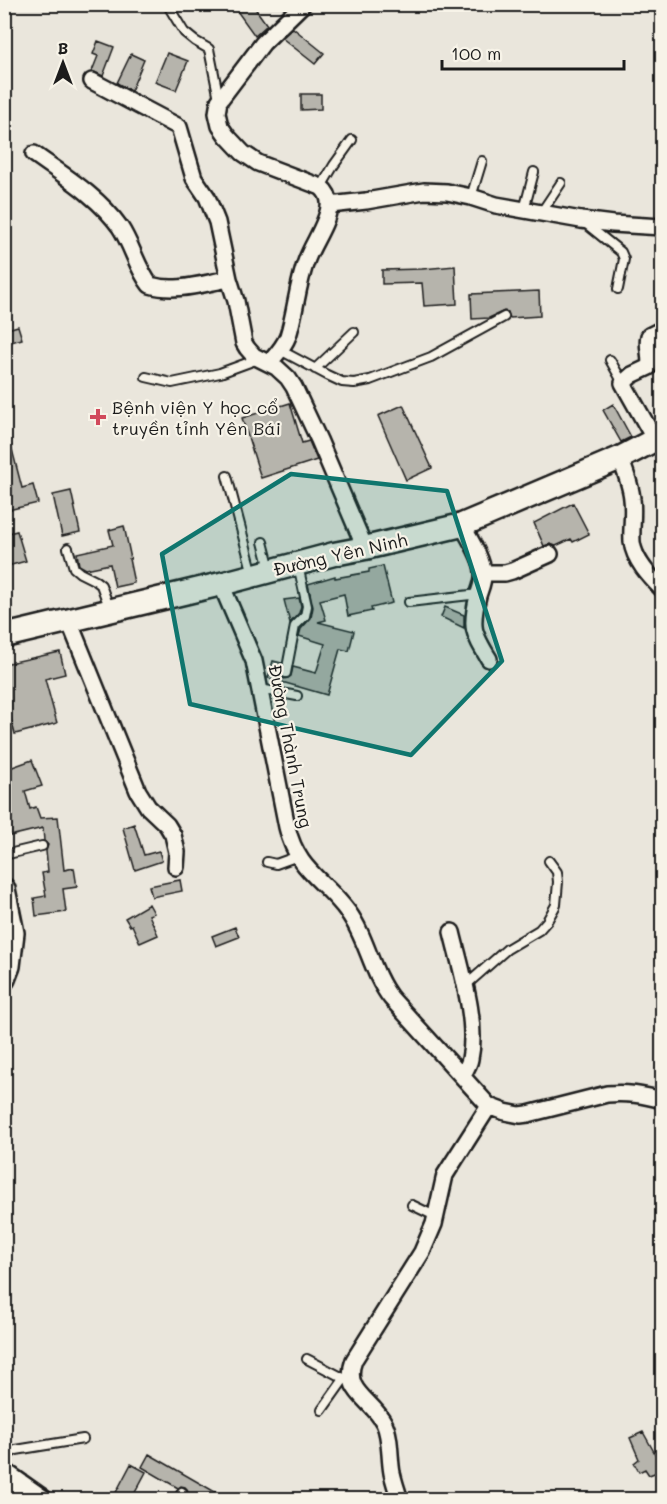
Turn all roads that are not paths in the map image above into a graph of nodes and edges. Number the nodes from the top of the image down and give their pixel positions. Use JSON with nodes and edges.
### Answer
{"nodes":[{"id":1,"x":167,"y":4,"type":"edge"},
{"id":2,"x":303,"y":4,"type":"edge"},
{"id":3,"x":92,"y":81,"type":"dead end"},
{"id":4,"x":219,"y":101,"type":"junction"},
{"id":5,"x":352,"y":140,"type":"dead end"},
{"id":6,"x":34,"y":154,"type":"dead end"},
{"id":7,"x":482,"y":161,"type":"dead end"},
{"id":8,"x":534,"y":172,"type":"dead end"},
{"id":9,"x":561,"y":183,"type":"dead end"},
{"id":10,"x":321,"y":187,"type":"junction"},
{"id":11,"x":471,"y":197,"type":"junction"},
{"id":12,"x":330,"y":205,"type":"junction"},
{"id":13,"x":524,"y":210,"type":"junction"},
{"id":14,"x":541,"y":213,"type":"junction"},
{"id":15,"x":581,"y":220,"type":"junction"},
{"id":16,"x":663,"y":227,"type":"edge"},
{"id":17,"x":229,"y":279,"type":"junction"},
{"id":18,"x":618,"y":289,"type":"dead end"},
{"id":19,"x":504,"y":317,"type":"dead end"},
{"id":20,"x":659,"y":331,"type":"dead end"},
{"id":21,"x":354,"y":332,"type":"dead end"},
{"id":22,"x":280,"y":350,"type":"junction"},
{"id":23,"x":609,"y":360,"type":"dead end"},
{"id":24,"x":264,"y":361,"type":"junction"},
{"id":25,"x":315,"y":369,"type":"junction"},
{"id":26,"x":146,"y":378,"type":"dead end"},
{"id":27,"x":623,"y":382,"type":"junction"},
{"id":28,"x":659,"y":438,"type":"edge"},
{"id":29,"x":620,"y":458,"type":"junction"},
{"id":30,"x":227,"y":476,"type":"dead end"},
{"id":31,"x":462,"y":525,"type":"junction"},
{"id":32,"x":263,"y":542,"type":"dead end"},
{"id":33,"x":68,"y":548,"type":"dead end"},
{"id":34,"x":364,"y":548,"type":"junction"},
{"id":35,"x":550,"y":554,"type":"dead end"},
{"id":36,"x":298,"y":564,"type":"junction"},
{"id":37,"x":262,"y":573,"type":"junction"},
{"id":38,"x":483,"y":573,"type":"junction"},
{"id":39,"x":221,"y":584,"type":"junction"},
{"id":40,"x":663,"y":590,"type":"edge"},
{"id":41,"x":479,"y":594,"type":"junction"},
{"id":42,"x":409,"y":602,"type":"dead end"},
{"id":43,"x":110,"y":611,"type":"junction"},
{"id":44,"x":69,"y":621,"type":"junction"},
{"id":45,"x":4,"y":636,"type":"edge"},
{"id":46,"x":489,"y":659,"type":"dead end"},
{"id":47,"x":286,"y":673,"type":"dead end"},
{"id":48,"x":260,"y":688,"type":"junction"},
{"id":49,"x":297,"y":696,"type":"dead end"},
{"id":50,"x":42,"y":846,"type":"dead end"},
{"id":51,"x":4,"y":855,"type":"edge"},
{"id":52,"x":298,"y":856,"type":"junction"},
{"id":53,"x":549,"y":861,"type":"dead end"},
{"id":54,"x":267,"y":862,"type":"dead end"},
{"id":55,"x":176,"y":867,"type":"dead end"},
{"id":56,"x":4,"y":889,"type":"edge"},
{"id":57,"x":452,"y":932,"type":"dead end"},
{"id":58,"x":4,"y":979,"type":"edge"},
{"id":59,"x":465,"y":986,"type":"junction"},
{"id":60,"x":462,"y":1076,"type":"junction"},
{"id":61,"x":663,"y":1100,"type":"edge"},
{"id":62,"x":489,"y":1106,"type":"junction"},
{"id":63,"x":412,"y":1205,"type":"dead end"},
{"id":64,"x":435,"y":1216,"type":"junction"},
{"id":65,"x":307,"y":1359,"type":"dead end"},
{"id":66,"x":348,"y":1381,"type":"junction"},
{"id":67,"x":322,"y":1410,"type":"dead end"},
{"id":68,"x":83,"y":1439,"type":"dead end"},
{"id":69,"x":5,"y":1475,"type":"edge"},
{"id":70,"x":41,"y":1500,"type":"edge"},
{"id":71,"x":400,"y":1500,"type":"edge"}],
"edges":[{"from":1,"to":4,"type":"lane"},
{"from":2,"to":4,"type":"street"},
{"from":3,"to":17,"type":"street"},
{"from":4,"to":10,"type":"street"},
{"from":5,"to":10,"type":"lane"},
{"from":6,"to":17,"type":"street"},
{"from":7,"to":11,"type":"lane"},
{"from":8,"to":13,"type":"lane"},
{"from":9,"to":14,"type":"lane"},
{"from":10,"to":12,"type":"street"},
{"from":11,"to":12,"type":"street"},
{"from":11,"to":13,"type":"street"},
{"from":12,"to":22,"type":"street"},
{"from":13,"to":14,"type":"street"},
{"from":14,"to":15,"type":"street"},
{"from":15,"to":16,"type":"street"},
{"from":15,"to":18,"type":"lane"},
{"from":17,"to":24,"type":"street"},
{"from":19,"to":25,"type":"lane"},
{"from":20,"to":27,"type":"street"},
{"from":21,"to":25,"type":"lane"},
{"from":22,"to":24,"type":"street"},
{"from":22,"to":25,"type":"lane"},
{"from":23,"to":27,"type":"lane"},
{"from":24,"to":26,"type":"lane"},
{"from":24,"to":34,"type":"street"},
{"from":27,"to":28,"type":"street"},
{"from":28,"to":29,"type":"main road","name":"Đường Yên Ninh"},
{"from":29,"to":31,"type":"main road","name":"Đường Yên Ninh"},
{"from":29,"to":40,"type":"street"},
{"from":30,"to":37,"type":"lane"},
{"from":31,"to":34,"type":"main road","name":"Đường Yên Ninh"},
{"from":31,"to":38,"type":"street"},
{"from":32,"to":37,"type":"lane"},
{"from":33,"to":43,"type":"lane"},
{"from":34,"to":36,"type":"main road","name":"Đường Yên Ninh"},
{"from":35,"to":38,"type":"street"},
{"from":36,"to":37,"type":"main road","name":"Đường Yên Ninh"},
{"from":36,"to":47,"type":"lane"},
{"from":37,"to":39,"type":"main road","name":"Đường Yên Ninh"},
{"from":38,"to":41,"type":"street"},
{"from":39,"to":43,"type":"main road","name":"Đường Yên Ninh"},
{"from":39,"to":48,"type":"street","name":"Đường Thành Trung"},
{"from":41,"to":42,"type":"lane"},
{"from":41,"to":46,"type":"street"},
{"from":43,"to":44,"type":"main road","name":"Đường Yên Ninh"},
{"from":44,"to":45,"type":"main road","name":"Đường Yên Ninh"},
{"from":44,"to":55,"type":"street"},
{"from":48,"to":49,"type":"lane"},
{"from":48,"to":52,"type":"street","name":"Đường Thành Trung"},
{"from":50,"to":51,"type":"lane"},
{"from":52,"to":54,"type":"lane"},
{"from":52,"to":60,"type":"street","name":"Đường Thành Trung"},
{"from":53,"to":59,"type":"lane"},
{"from":56,"to":58,"type":"street"},
{"from":57,"to":59,"type":"street"},
{"from":59,"to":60,"type":"street"},
{"from":60,"to":62,"type":"street","name":"Đường Thành Trung"},
{"from":61,"to":62,"type":"street"},
{"from":62,"to":64,"type":"street"},
{"from":63,"to":64,"type":"lane"},
{"from":64,"to":66,"type":"street"},
{"from":65,"to":66,"type":"lane"},
{"from":66,"to":67,"type":"lane"},
{"from":66,"to":71,"type":"street"},
{"from":68,"to":69,"type":"lane"},
{"from":69,"to":70,"type":"street"}]}
